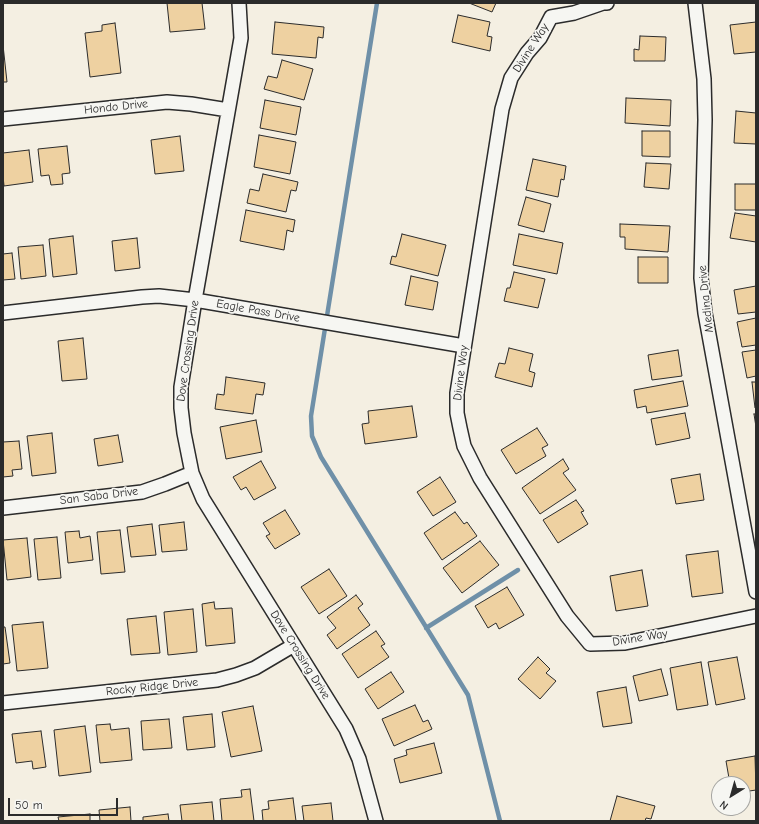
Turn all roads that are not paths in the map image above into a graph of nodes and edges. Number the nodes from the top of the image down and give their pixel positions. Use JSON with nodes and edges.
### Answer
{"nodes":[{"id":1,"x":239,"y":3,"type":"edge"},
{"id":2,"x":607,"y":3,"type":"edge"},
{"id":3,"x":695,"y":3,"type":"edge"},
{"id":4,"x":228,"y":110,"type":"junction"},
{"id":5,"x":3,"y":119,"type":"edge"},
{"id":6,"x":195,"y":300,"type":"junction"},
{"id":7,"x":3,"y":313,"type":"edge"},
{"id":8,"x":464,"y":346,"type":"junction"},
{"id":9,"x":192,"y":473,"type":"junction"},
{"id":10,"x":3,"y":508,"type":"edge"},
{"id":11,"x":756,"y":592,"type":"edge"},
{"id":12,"x":756,"y":616,"type":"edge"},
{"id":13,"x":294,"y":645,"type":"junction"},
{"id":14,"x":3,"y":703,"type":"edge"},
{"id":15,"x":376,"y":821,"type":"edge"}],
"edges":[{"from":1,"to":4,"type":"street","name":"Dove Crossing Drive"},
{"from":2,"to":8,"type":"street","name":"Divine Way"},
{"from":3,"to":11,"type":"street","name":"Medina Drive"},
{"from":4,"to":5,"type":"street","name":"Hondo Drive"},
{"from":4,"to":6,"type":"street","name":"Dove Crossing Drive"},
{"from":6,"to":7,"type":"street","name":"Eagle Pass Drive"},
{"from":6,"to":8,"type":"street","name":"Eagle Pass Drive"},
{"from":6,"to":9,"type":"street","name":"Dove Crossing Drive"},
{"from":8,"to":12,"type":"street","name":"Divine Way"},
{"from":9,"to":10,"type":"street","name":"San Saba Drive"},
{"from":9,"to":13,"type":"street","name":"Dove Crossing Drive"},
{"from":13,"to":14,"type":"street","name":"Rocky Ridge Drive"},
{"from":13,"to":15,"type":"street","name":"Dove Crossing Drive"}]}
